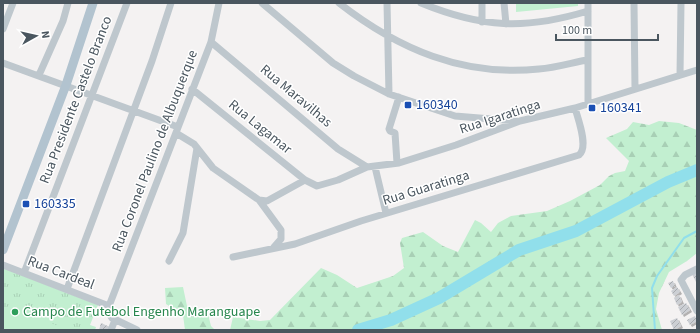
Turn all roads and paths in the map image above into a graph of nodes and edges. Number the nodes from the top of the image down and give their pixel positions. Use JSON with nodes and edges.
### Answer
{"nodes":[{"id":1,"x":13,"y":3,"type":"edge"},
{"id":2,"x":68,"y":3,"type":"edge"},
{"id":3,"x":93,"y":3,"type":"edge"},
{"id":4,"x":127,"y":3,"type":"edge"},
{"id":5,"x":171,"y":3,"type":"edge"},
{"id":6,"x":219,"y":3,"type":"edge"},
{"id":7,"x":262,"y":3,"type":"edge"},
{"id":8,"x":339,"y":3,"type":"edge"},
{"id":9,"x":387,"y":3,"type":"edge"},
{"id":10,"x":421,"y":3,"type":"edge"},
{"id":11,"x":482,"y":3,"type":"edge"},
{"id":12,"x":504,"y":3,"type":"edge"},
{"id":13,"x":634,"y":3,"type":"edge"},
{"id":14,"x":681,"y":3,"type":"edge"},
{"id":15,"x":435,"y":6,"type":"edge"},
{"id":16,"x":588,"y":7,"type":"edge"},
{"id":17,"x":482,"y":22,"type":"junction"},
{"id":18,"x":506,"y":24,"type":"junction"},
{"id":19,"x":3,"y":29,"type":"edge"},
{"id":20,"x":387,"y":36,"type":"junction"},
{"id":21,"x":210,"y":42,"type":"junction"},
{"id":22,"x":587,"y":60,"type":"junction"},
{"id":23,"x":3,"y":63,"type":"edge"},
{"id":24,"x":697,"y":70,"type":"edge"},
{"id":25,"x":40,"y":75,"type":"junction"},
{"id":26,"x":680,"y":75,"type":"junction"},
{"id":27,"x":66,"y":85,"type":"junction"},
{"id":28,"x":192,"y":89,"type":"junction"},
{"id":29,"x":635,"y":89,"type":"junction"},
{"id":30,"x":389,"y":94,"type":"junction"},
{"id":31,"x":91,"y":95,"type":"junction"},
{"id":32,"x":399,"y":97,"type":"junction"},
{"id":33,"x":588,"y":104,"type":"junction"},
{"id":34,"x":575,"y":108,"type":"junction"},
{"id":35,"x":133,"y":110,"type":"junction"},
{"id":36,"x":520,"y":122,"type":"junction"},
{"id":37,"x":177,"y":130,"type":"junction"},
{"id":38,"x":197,"y":148,"type":"junction"},
{"id":39,"x":397,"y":163,"type":"junction"},
{"id":40,"x":375,"y":167,"type":"junction"},
{"id":41,"x":367,"y":168,"type":"junction"},
{"id":42,"x":305,"y":180,"type":"junction"},
{"id":43,"x":312,"y":184,"type":"joint"},
{"id":44,"x":259,"y":200,"type":"junction"},
{"id":45,"x":386,"y":213,"type":"junction"},
{"id":46,"x":274,"y":248,"type":"junction"},
{"id":47,"x":3,"y":250,"type":"edge"},
{"id":48,"x":233,"y":257,"type":"dead end"},
{"id":49,"x":169,"y":261,"type":"dead end"},
{"id":50,"x":3,"y":265,"type":"edge"},
{"id":51,"x":697,"y":268,"type":"edge"},
{"id":52,"x":24,"y":273,"type":"junction"},
{"id":53,"x":67,"y":289,"type":"junction"},
{"id":54,"x":109,"y":306,"type":"junction"},
{"id":55,"x":697,"y":311,"type":"edge"},
{"id":56,"x":115,"y":320,"type":"junction"},
{"id":57,"x":112,"y":330,"type":"edge"},
{"id":58,"x":136,"y":330,"type":"edge"}],
"edges":[{"from":1,"to":19,"type":"street"},
{"from":2,"to":25,"type":"street"},
{"from":3,"to":27,"type":"main road"},
{"from":4,"to":31,"type":"street","name":"Rua Presidente Castelo Branco"},
{"from":5,"to":35,"type":"street"},
{"from":6,"to":21,"type":"street","name":"Rua Coronel Paulino de Albuquerque"},
{"from":7,"to":30,"type":"street"},
{"from":8,"to":20,"type":"street"},
{"from":9,"to":20,"type":"street"},
{"from":10,"to":15,"type":"street"},
{"from":11,"to":17,"type":"street"},
{"from":12,"to":18,"type":"street"},
{"from":13,"to":29,"type":"street"},
{"from":14,"to":26,"type":"street"},
{"from":15,"to":17,"type":"street"},
{"from":16,"to":18,"type":"street"},
{"from":16,"to":22,"type":"street"},
{"from":17,"to":18,"type":"street"},
{"from":20,"to":22,"type":"street"},
{"from":20,"to":30,"type":"street"},
{"from":21,"to":28,"type":"street","name":"Rua Coronel Paulino de Albuquerque"},
{"from":21,"to":41,"type":"street","name":"Rua Maravilhas"},
{"from":22,"to":33,"type":"street"},
{"from":23,"to":25,"type":"street"},
{"from":24,"to":26,"type":"street","name":"Rua Igaratinga"},
{"from":25,"to":27,"type":"street"},
{"from":26,"to":29,"type":"street","name":"Rua Igaratinga"},
{"from":27,"to":31,"type":"street"},
{"from":27,"to":47,"type":"main road"},
{"from":28,"to":37,"type":"street","name":"Rua Coronel Paulino de Albuquerque"},
{"from":28,"to":42,"type":"street","name":"Rua Lagamar"},
{"from":29,"to":33,"type":"street","name":"Rua Igaratinga"},
{"from":30,"to":32,"type":"street"},
{"from":31,"to":35,"type":"street"},
{"from":31,"to":52,"type":"street","name":"Rua Presidente Castelo Branco"},
{"from":32,"to":36,"type":"street"},
{"from":32,"to":39,"type":"street"},
{"from":33,"to":34,"type":"street","name":"Rua Igaratinga"},
{"from":34,"to":36,"type":"street","name":"Rua Igaratinga"},
{"from":34,"to":45,"type":"street","name":"Rua Guaratinga"},
{"from":35,"to":37,"type":"street"},
{"from":35,"to":53,"type":"street"},
{"from":36,"to":39,"type":"street","name":"Rua Igaratinga"},
{"from":37,"to":38,"type":"street"},
{"from":37,"to":54,"type":"street","name":"Rua Coronel Paulino de Albuquerque"},
{"from":38,"to":44,"type":"street"},
{"from":38,"to":49,"type":"street"},
{"from":39,"to":40,"type":"street","name":"Rua Igaratinga"},
{"from":40,"to":41,"type":"street","name":"Rua Igaratinga"},
{"from":40,"to":45,"type":"street"},
{"from":41,"to":43,"type":"street","name":"Rua Igaratinga"},
{"from":42,"to":43,"type":"street","name":"Rua Lagamar"},
{"from":42,"to":44,"type":"street"},
{"from":44,"to":46,"type":"street"},
{"from":45,"to":46,"type":"street","name":"Rua Guaratinga"},
{"from":46,"to":48,"type":"street","name":"Rua Guaratinga"},
{"from":50,"to":52,"type":"street","name":"Rua Cardeal"},
{"from":51,"to":55,"type":"street"},
{"from":52,"to":53,"type":"street","name":"Rua Cardeal"},
{"from":53,"to":54,"type":"street","name":"Rua Cardeal"},
{"from":54,"to":56,"type":"street"},
{"from":56,"to":57,"type":"street"},
{"from":56,"to":58,"type":"street"}]}
